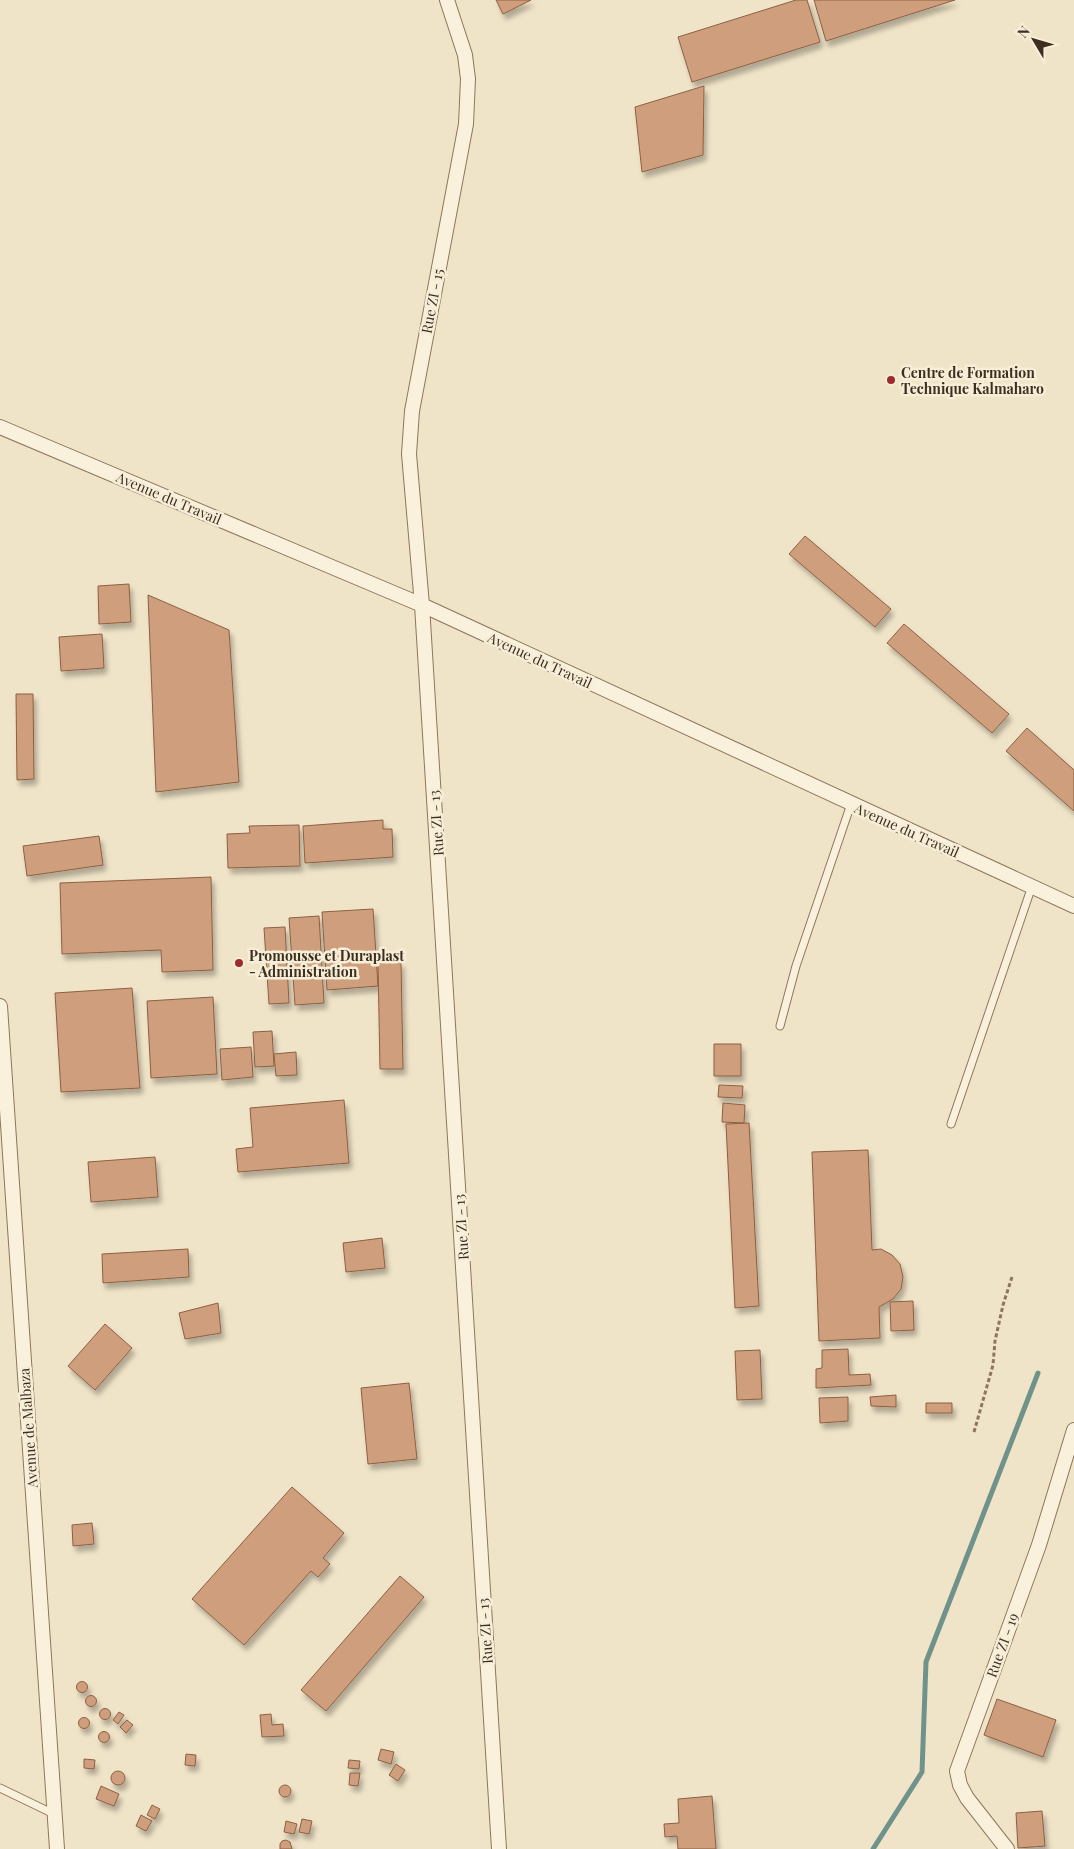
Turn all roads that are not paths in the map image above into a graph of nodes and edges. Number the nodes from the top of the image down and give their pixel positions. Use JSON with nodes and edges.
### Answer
{"nodes":[{"id":1,"x":447,"y":0,"type":"edge"},
{"id":2,"x":0,"y":427,"type":"edge"},
{"id":3,"x":422,"y":606,"type":"junction"},
{"id":4,"x":851,"y":804,"type":"junction"},
{"id":5,"x":1032,"y":886,"type":"junction"},
{"id":6,"x":1074,"y":906,"type":"edge"},
{"id":7,"x":0,"y":1006,"type":"edge"},
{"id":8,"x":780,"y":1026,"type":"dead end"},
{"id":9,"x":951,"y":1124,"type":"dead end"},
{"id":10,"x":1074,"y":1430,"type":"edge"},
{"id":11,"x":0,"y":1788,"type":"edge"},
{"id":12,"x":54,"y":1814,"type":"junction"},
{"id":13,"x":57,"y":1849,"type":"edge"},
{"id":14,"x":499,"y":1849,"type":"edge"},
{"id":15,"x":1006,"y":1849,"type":"edge"}],
"edges":[{"from":1,"to":3,"type":"street","name":"Rue ZI - 15"},
{"from":2,"to":3,"type":"street","name":"Avenue du Travail"},
{"from":3,"to":4,"type":"street","name":"Avenue du Travail"},
{"from":3,"to":14,"type":"street","name":"Rue ZI - 13"},
{"from":4,"to":5,"type":"street","name":"Avenue du Travail"},
{"from":4,"to":8,"type":"lane"},
{"from":5,"to":6,"type":"street","name":"Avenue du Travail"},
{"from":5,"to":9,"type":"lane"},
{"from":7,"to":12,"type":"street","name":"Avenue de Malbaza"},
{"from":10,"to":15,"type":"street","name":"Rue ZI - 19"},
{"from":11,"to":12,"type":"lane"},
{"from":12,"to":13,"type":"street","name":"Avenue de Malbaza"}]}
